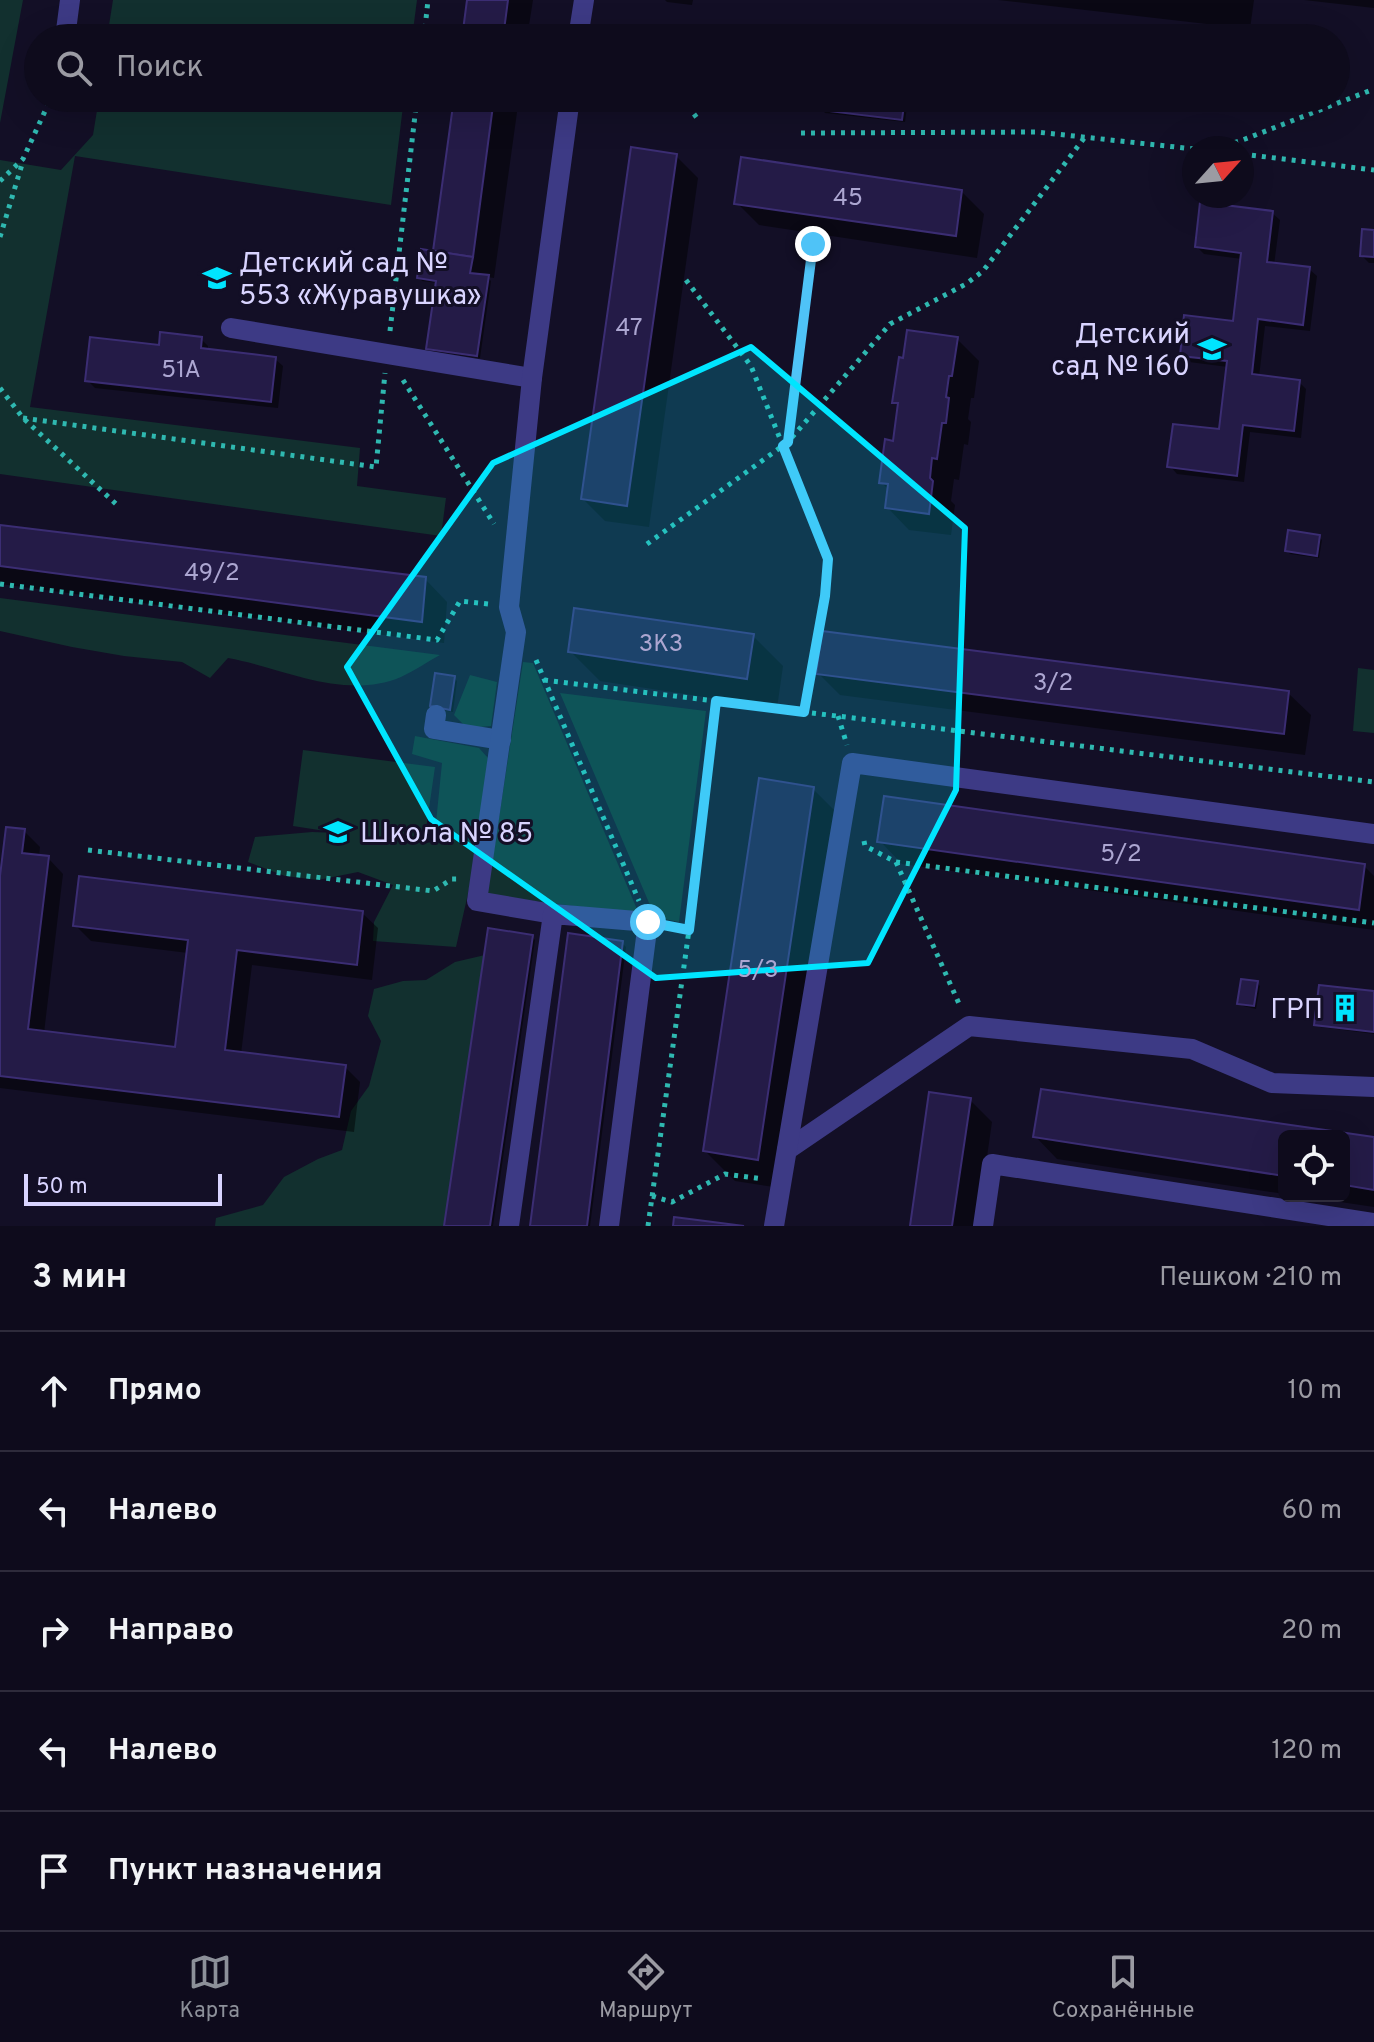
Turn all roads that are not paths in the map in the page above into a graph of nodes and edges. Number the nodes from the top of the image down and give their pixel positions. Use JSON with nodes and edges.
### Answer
{"nodes":[{"id":1,"x":70,"y":0,"type":"edge"},
{"id":2,"x":584,"y":0,"type":"edge"},
{"id":3,"x":67,"y":24,"type":"edge"},
{"id":4,"x":580,"y":24,"type":"edge"},
{"id":5,"x":568,"y":112,"type":"edge"},
{"id":6,"x":231,"y":328,"type":"dead end"},
{"id":7,"x":532,"y":378,"type":"junction"},
{"id":8,"x":436,"y":715,"type":"dead end"},
{"id":9,"x":501,"y":740,"type":"junction"},
{"id":10,"x":1374,"y":834,"type":"edge"},
{"id":11,"x":553,"y":914,"type":"junction"},
{"id":12,"x":1374,"y":1087,"type":"edge"},
{"id":13,"x":787,"y":1150,"type":"junction"},
{"id":14,"x":778,"y":1220,"type":"edge"},
{"id":15,"x":1374,"y":1223,"type":"edge"},
{"id":16,"x":509,"y":1226,"type":"edge"},
{"id":17,"x":609,"y":1226,"type":"edge"},
{"id":18,"x":983,"y":1226,"type":"edge"}],
"edges":[{"from":1,"to":3,"type":"lane"},
{"from":2,"to":4,"type":"lane"},
{"from":5,"to":7,"type":"lane"},
{"from":6,"to":7,"type":"lane"},
{"from":7,"to":9,"type":"lane"},
{"from":8,"to":9,"type":"lane"},
{"from":9,"to":11,"type":"lane"},
{"from":10,"to":13,"type":"lane"},
{"from":11,"to":16,"type":"lane"},
{"from":11,"to":17,"type":"lane"},
{"from":12,"to":13,"type":"lane"},
{"from":13,"to":14,"type":"lane"},
{"from":15,"to":18,"type":"lane"}]}
